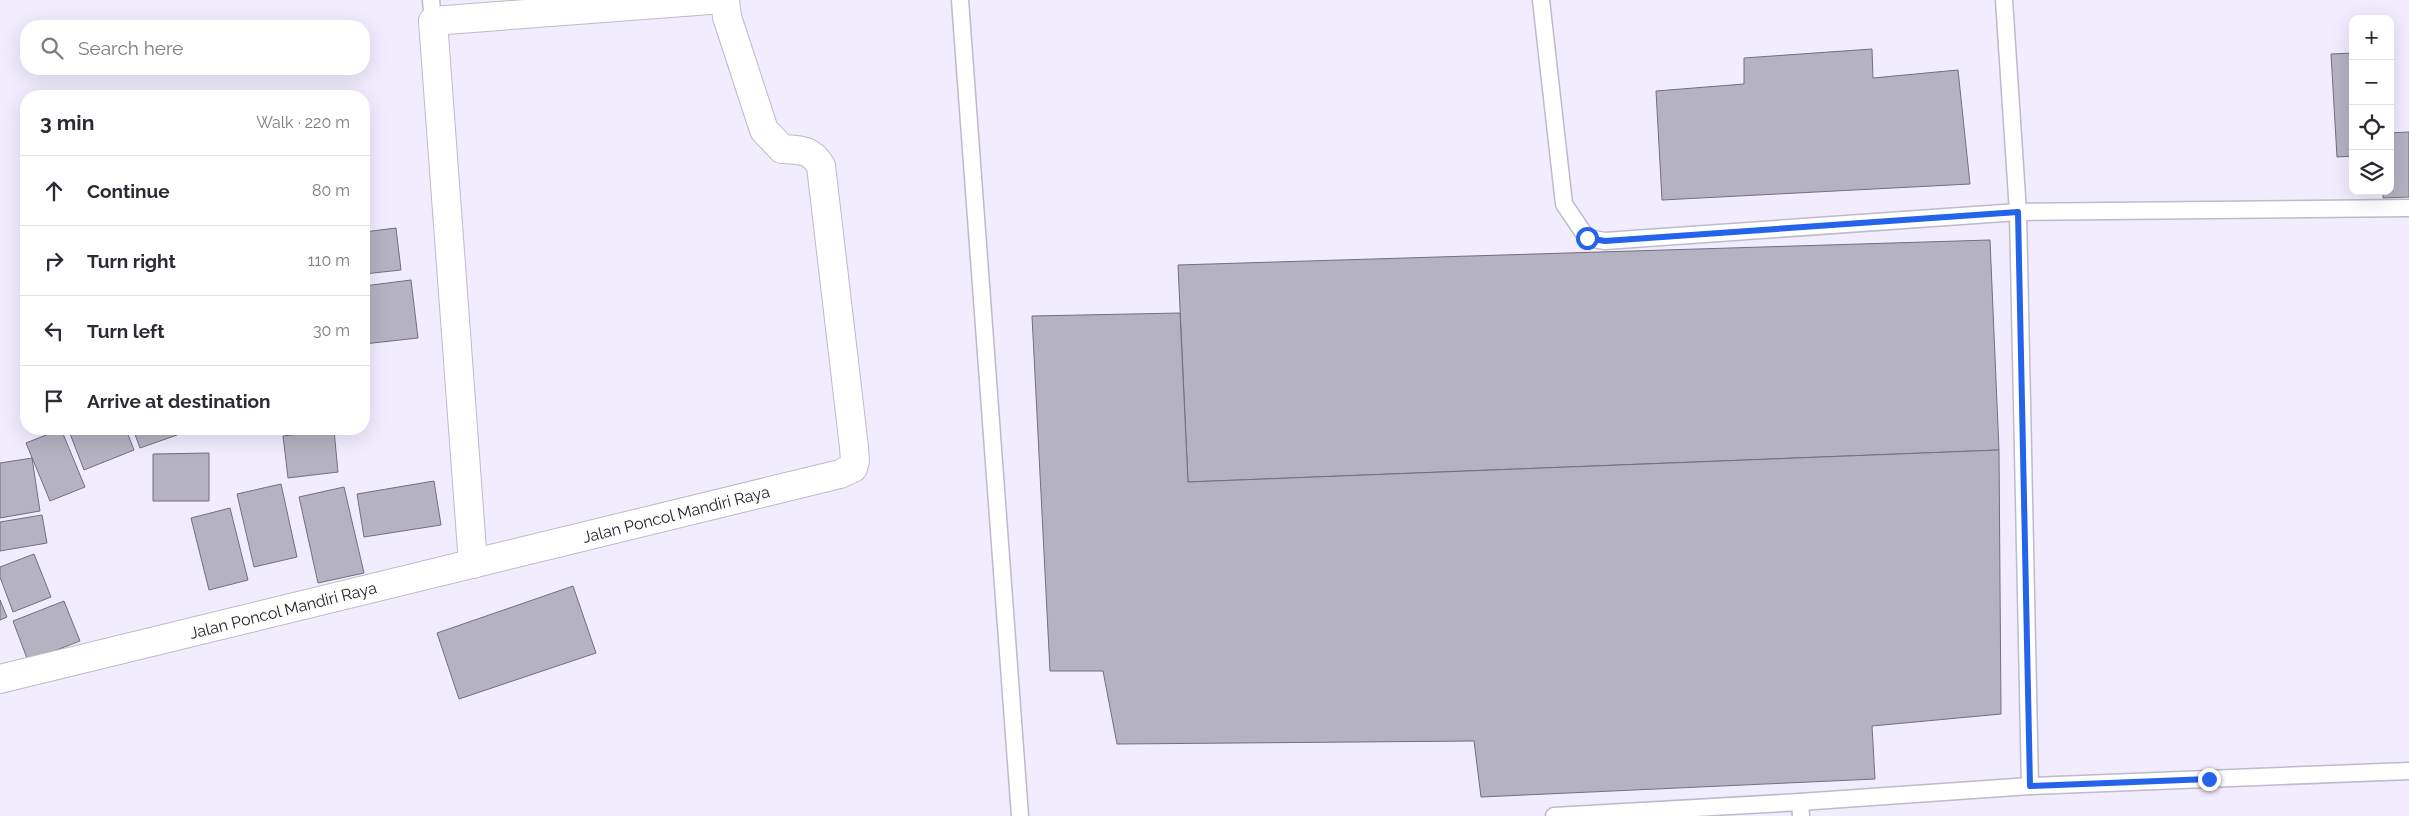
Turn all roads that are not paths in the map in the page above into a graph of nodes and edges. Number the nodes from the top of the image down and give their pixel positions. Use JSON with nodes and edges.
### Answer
{"nodes":[{"id":1,"x":710,"y":0,"type":"edge"},
{"id":2,"x":724,"y":0,"type":"edge"},
{"id":3,"x":960,"y":0,"type":"edge"},
{"id":4,"x":1541,"y":0,"type":"edge"},
{"id":5,"x":2004,"y":0,"type":"edge"},
{"id":6,"x":432,"y":10,"type":"edge"},
{"id":7,"x":2409,"y":208,"type":"edge"},
{"id":8,"x":2018,"y":212,"type":"junction"},
{"id":9,"x":473,"y":564,"type":"junction"},
{"id":10,"x":0,"y":680,"type":"edge"},
{"id":11,"x":2409,"y":771,"type":"edge"},
{"id":12,"x":2030,"y":786,"type":"junction"},
{"id":13,"x":1800,"y":809,"type":"edge"},
{"id":14,"x":1020,"y":816,"type":"edge"},
{"id":15,"x":1554,"y":816,"type":"edge"}],
"edges":[{"from":1,"to":6,"type":"street"},
{"from":2,"to":9,"type":"street","name":"Jalan Poncol Mandiri Raya"},
{"from":3,"to":14,"type":"lane"},
{"from":4,"to":8,"type":"lane"},
{"from":5,"to":8,"type":"lane"},
{"from":6,"to":9,"type":"street"},
{"from":7,"to":8,"type":"lane"},
{"from":8,"to":12,"type":"lane"},
{"from":9,"to":10,"type":"street","name":"Jalan Poncol Mandiri Raya"},
{"from":11,"to":12,"type":"lane"},
{"from":12,"to":13,"type":"lane"},
{"from":13,"to":15,"type":"lane"}]}
